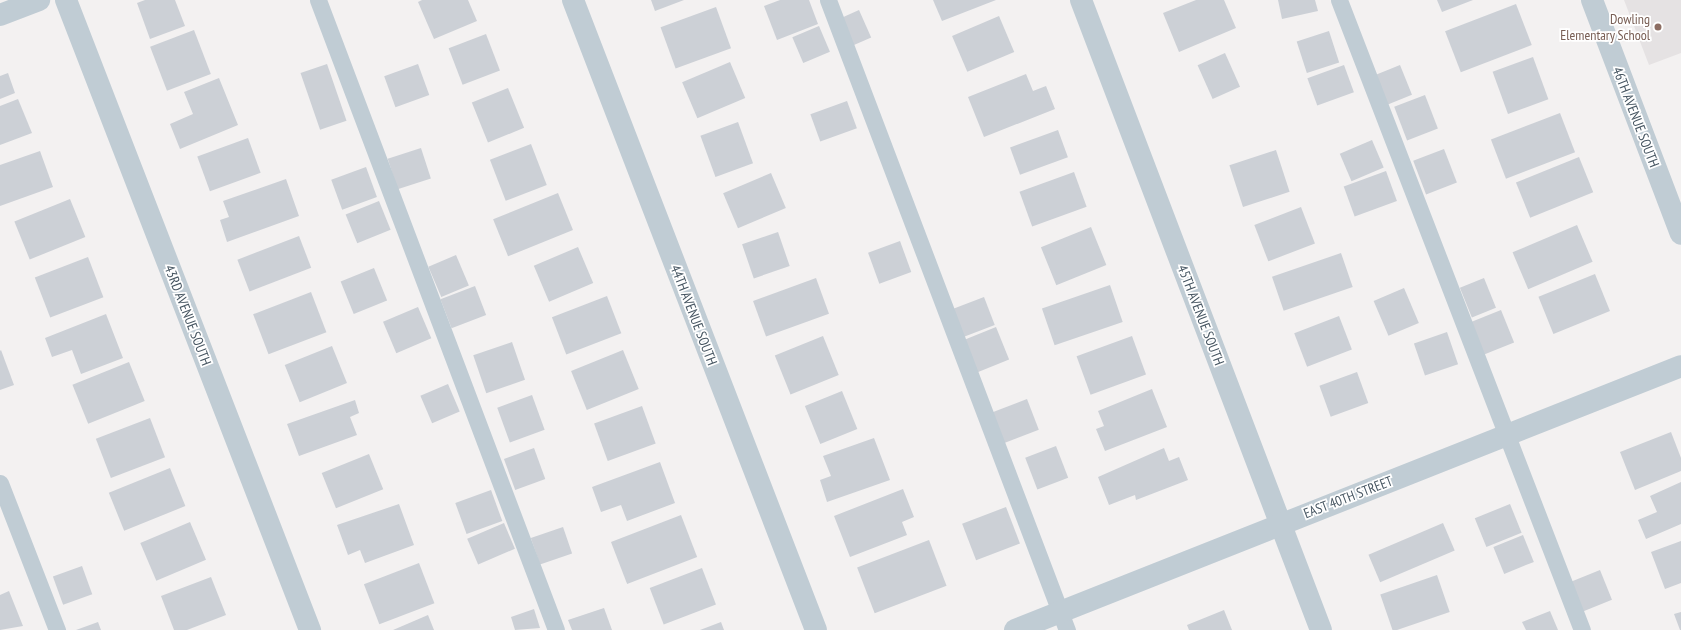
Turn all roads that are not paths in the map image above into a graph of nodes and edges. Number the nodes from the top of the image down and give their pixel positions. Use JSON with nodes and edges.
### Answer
{"nodes":[{"id":1,"x":38,"y":0,"type":"edge"},
{"id":2,"x":66,"y":0,"type":"edge"},
{"id":3,"x":318,"y":0,"type":"edge"},
{"id":4,"x":573,"y":0,"type":"edge"},
{"id":5,"x":828,"y":0,"type":"edge"},
{"id":6,"x":1081,"y":0,"type":"edge"},
{"id":7,"x":1339,"y":0,"type":"edge"},
{"id":8,"x":1592,"y":0,"type":"edge"},
{"id":9,"x":0,"y":15,"type":"edge"},
{"id":10,"x":1681,"y":234,"type":"edge"},
{"id":11,"x":1681,"y":366,"type":"edge"},
{"id":12,"x":1508,"y":434,"type":"junction"},
{"id":13,"x":0,"y":483,"type":"edge"},
{"id":14,"x":1280,"y":524,"type":"junction"},
{"id":15,"x":1063,"y":621,"type":"edge"},
{"id":16,"x":57,"y":630,"type":"edge"},
{"id":17,"x":310,"y":630,"type":"edge"},
{"id":18,"x":556,"y":630,"type":"edge"},
{"id":19,"x":816,"y":630,"type":"edge"},
{"id":20,"x":1016,"y":630,"type":"edge"},
{"id":21,"x":1321,"y":630,"type":"edge"},
{"id":22,"x":1582,"y":630,"type":"edge"}],
"edges":[{"from":1,"to":9,"type":"street"},
{"from":2,"to":17,"type":"street","name":"43RD AVENUE SOUTH"},
{"from":3,"to":18,"type":"lane"},
{"from":4,"to":19,"type":"street","name":"44TH AVENUE SOUTH"},
{"from":5,"to":15,"type":"lane"},
{"from":6,"to":14,"type":"street","name":"45TH AVENUE SOUTH"},
{"from":7,"to":12,"type":"lane"},
{"from":8,"to":10,"type":"street","name":"46TH AVENUE SOUTH"},
{"from":11,"to":12,"type":"street","name":"EAST 40TH STREET"},
{"from":12,"to":14,"type":"street","name":"EAST 40TH STREET"},
{"from":12,"to":22,"type":"lane"},
{"from":13,"to":16,"type":"lane"},
{"from":14,"to":15,"type":"street","name":"EAST 40TH STREET"},
{"from":14,"to":21,"type":"street","name":"45TH AVENUE SOUTH"},
{"from":15,"to":20,"type":"street","name":"EAST 40TH STREET"}]}
